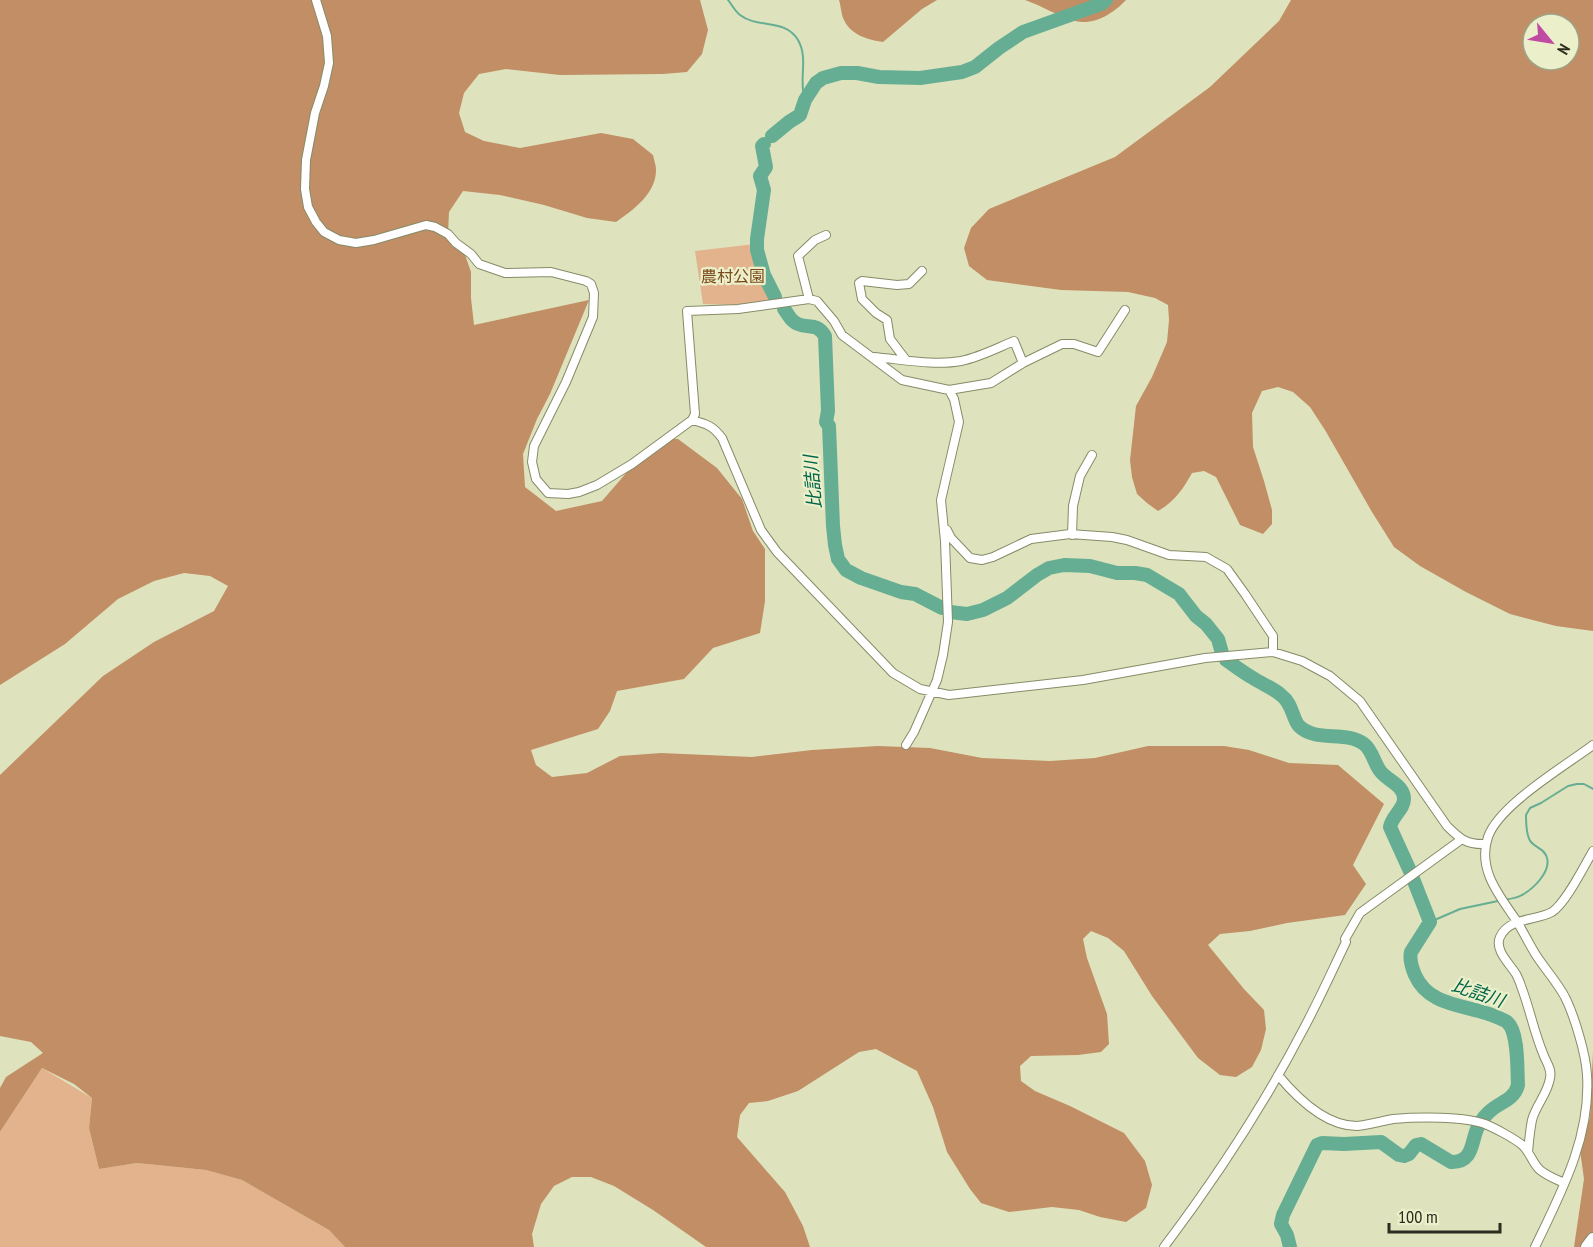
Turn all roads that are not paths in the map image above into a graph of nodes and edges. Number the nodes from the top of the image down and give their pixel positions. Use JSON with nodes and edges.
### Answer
{"nodes":[{"id":1,"x":316,"y":0,"type":"edge"},
{"id":2,"x":826,"y":235,"type":"dead end"},
{"id":3,"x":922,"y":271,"type":"dead end"},
{"id":4,"x":808,"y":299,"type":"junction"},
{"id":5,"x":1125,"y":310,"type":"dead end"},
{"id":6,"x":872,"y":357,"type":"junction"},
{"id":7,"x":906,"y":360,"type":"junction"},
{"id":8,"x":1023,"y":363,"type":"junction"},
{"id":9,"x":949,"y":390,"type":"junction"},
{"id":10,"x":692,"y":420,"type":"junction"},
{"id":11,"x":1092,"y":455,"type":"dead end"},
{"id":12,"x":943,"y":523,"type":"junction"},
{"id":13,"x":1072,"y":535,"type":"junction"},
{"id":14,"x":1273,"y":652,"type":"junction"},
{"id":15,"x":931,"y":692,"type":"junction"},
{"id":16,"x":906,"y":745,"type":"dead end"},
{"id":17,"x":1593,"y":745,"type":"edge"},
{"id":18,"x":1462,"y":839,"type":"junction"},
{"id":19,"x":1486,"y":844,"type":"junction"},
{"id":20,"x":1593,"y":851,"type":"edge"},
{"id":21,"x":1517,"y":922,"type":"junction"},
{"id":22,"x":1278,"y":1075,"type":"junction"},
{"id":23,"x":1528,"y":1152,"type":"junction"},
{"id":24,"x":1564,"y":1183,"type":"junction"},
{"id":25,"x":1593,"y":1241,"type":"edge"},
{"id":26,"x":1164,"y":1247,"type":"edge"},
{"id":27,"x":1535,"y":1247,"type":"edge"},
{"id":28,"x":1587,"y":1247,"type":"edge"},
{"id":29,"x":1592,"y":1247,"type":"edge"}],
"edges":[{"from":1,"to":10,"type":"street"},
{"from":2,"to":4,"type":"street"},
{"from":3,"to":7,"type":"street"},
{"from":4,"to":6,"type":"street"},
{"from":4,"to":10,"type":"street"},
{"from":5,"to":8,"type":"street"},
{"from":6,"to":7,"type":"street"},
{"from":6,"to":9,"type":"street"},
{"from":7,"to":8,"type":"street"},
{"from":8,"to":9,"type":"street"},
{"from":9,"to":12,"type":"street"},
{"from":10,"to":15,"type":"street"},
{"from":11,"to":13,"type":"street"},
{"from":12,"to":13,"type":"street"},
{"from":12,"to":15,"type":"street"},
{"from":13,"to":14,"type":"street"},
{"from":14,"to":15,"type":"street"},
{"from":14,"to":18,"type":"street"},
{"from":15,"to":16,"type":"street"},
{"from":17,"to":19,"type":"street"},
{"from":18,"to":19,"type":"street"},
{"from":18,"to":22,"type":"street"},
{"from":19,"to":21,"type":"street"},
{"from":20,"to":21,"type":"street"},
{"from":21,"to":23,"type":"street"},
{"from":21,"to":24,"type":"street"},
{"from":22,"to":23,"type":"street"},
{"from":22,"to":26,"type":"street"},
{"from":23,"to":24,"type":"street"},
{"from":24,"to":27,"type":"street"},
{"from":25,"to":28,"type":"highway"},
{"from":25,"to":29,"type":"street"}]}
